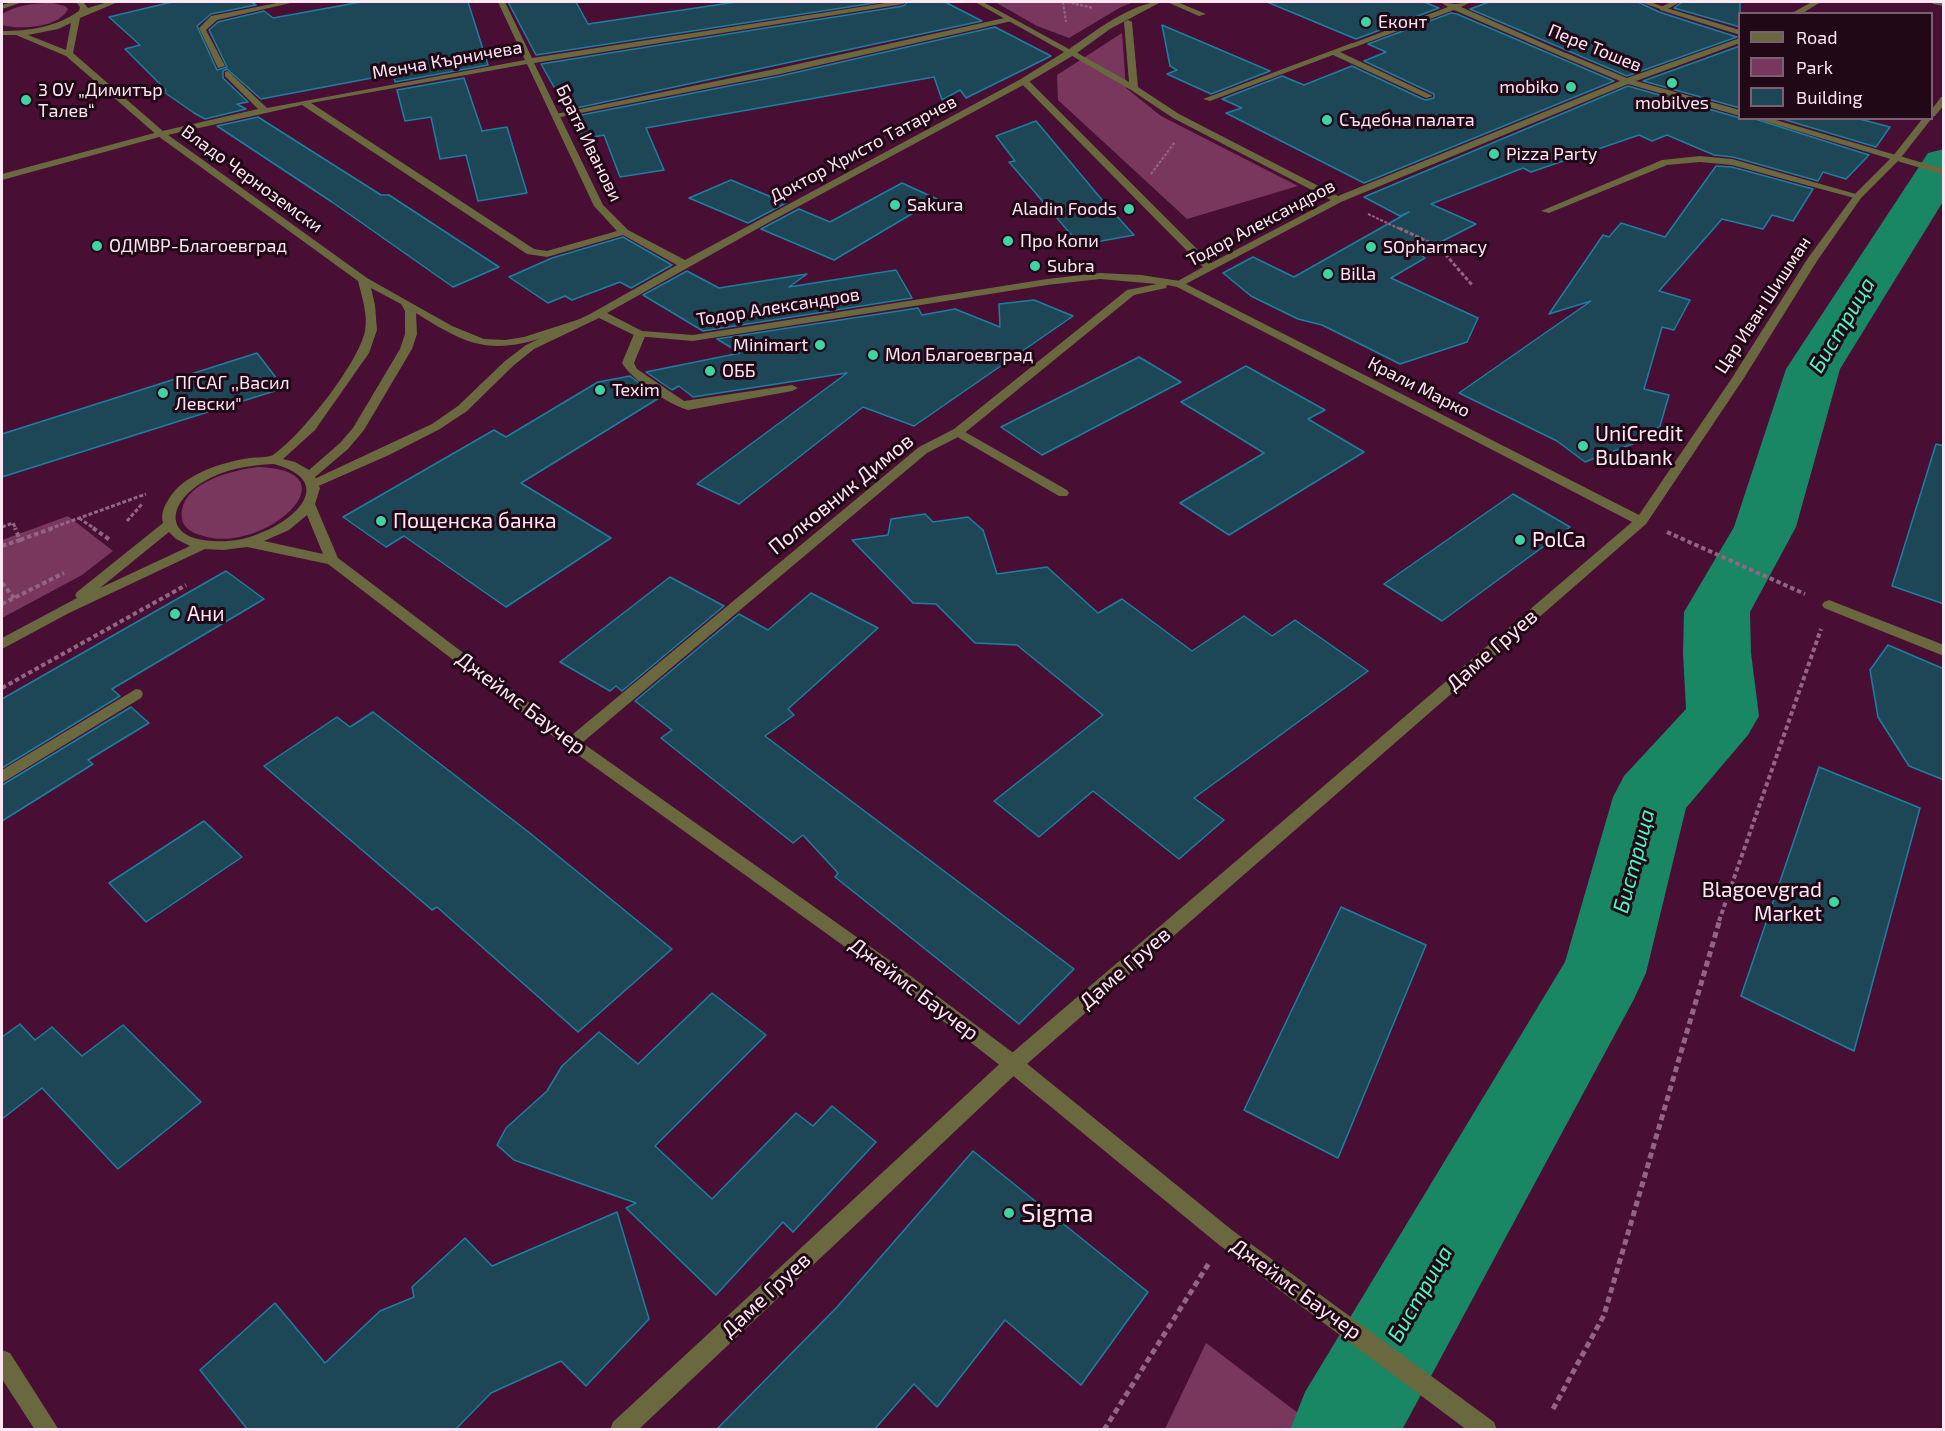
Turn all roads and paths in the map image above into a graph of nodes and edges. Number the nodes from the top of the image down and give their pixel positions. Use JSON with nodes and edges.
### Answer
{"nodes":[{"id":1,"x":19,"y":2,"type":"edge"},
{"id":2,"x":79,"y":2,"type":"edge"},
{"id":3,"x":114,"y":2,"type":"edge"},
{"id":4,"x":291,"y":2,"type":"edge"},
{"id":5,"x":501,"y":2,"type":"edge"},
{"id":6,"x":903,"y":2,"type":"edge"},
{"id":7,"x":978,"y":2,"type":"edge"},
{"id":8,"x":1067,"y":2,"type":"edge"},
{"id":9,"x":1156,"y":2,"type":"edge"},
{"id":10,"x":1171,"y":2,"type":"edge"},
{"id":11,"x":1443,"y":2,"type":"edge"},
{"id":12,"x":1468,"y":2,"type":"edge"},
{"id":13,"x":1644,"y":2,"type":"edge"},
{"id":14,"x":1676,"y":2,"type":"edge"},
{"id":15,"x":1816,"y":2,"type":"edge"},
{"id":16,"x":1936,"y":2,"type":"edge"},
{"id":17,"x":1944,"y":3,"type":"edge"},
{"id":18,"x":1135,"y":4,"type":"edge"},
{"id":19,"x":2,"y":7,"type":"edge"},
{"id":20,"x":1455,"y":7,"type":"junction"},
{"id":21,"x":1663,"y":8,"type":"junction"},
{"id":22,"x":1103,"y":10,"type":"dead end"},
{"id":23,"x":1798,"y":12,"type":"edge"},
{"id":24,"x":1202,"y":14,"type":"dead end"},
{"id":25,"x":79,"y":15,"type":"junction"},
{"id":26,"x":1009,"y":19,"type":"junction"},
{"id":27,"x":1128,"y":22,"type":"dead end"},
{"id":28,"x":1738,"y":32,"type":"edge"},
{"id":29,"x":2,"y":33,"type":"edge"},
{"id":30,"x":17,"y":33,"type":"junction"},
{"id":31,"x":1738,"y":41,"type":"edge"},
{"id":32,"x":1333,"y":52,"type":"junction"},
{"id":33,"x":1071,"y":53,"type":"junction"},
{"id":34,"x":69,"y":54,"type":"junction"},
{"id":35,"x":531,"y":61,"type":"junction"},
{"id":36,"x":221,"y":66,"type":"dead end"},
{"id":37,"x":228,"y":74,"type":"dead end"},
{"id":38,"x":1024,"y":81,"type":"junction"},
{"id":39,"x":1626,"y":81,"type":"junction"},
{"id":40,"x":1134,"y":88,"type":"junction"},
{"id":41,"x":1430,"y":96,"type":"dead end"},
{"id":42,"x":1207,"y":99,"type":"dead end"},
{"id":43,"x":1944,"y":99,"type":"edge"},
{"id":44,"x":303,"y":102,"type":"junction"},
{"id":45,"x":264,"y":110,"type":"junction"},
{"id":46,"x":1738,"y":112,"type":"edge"},
{"id":47,"x":1933,"y":113,"type":"edge"},
{"id":48,"x":555,"y":115,"type":"junction"},
{"id":49,"x":1765,"y":120,"type":"edge"},
{"id":50,"x":1926,"y":120,"type":"edge"},
{"id":51,"x":1190,"y":122,"type":"junction"},
{"id":52,"x":161,"y":134,"type":"junction"},
{"id":53,"x":1896,"y":158,"type":"junction"},
{"id":54,"x":1944,"y":171,"type":"edge"},
{"id":55,"x":2,"y":177,"type":"edge"},
{"id":56,"x":1137,"y":192,"type":"junction"},
{"id":57,"x":1858,"y":196,"type":"junction"},
{"id":58,"x":1338,"y":200,"type":"junction"},
{"id":59,"x":1546,"y":211,"type":"dead end"},
{"id":60,"x":624,"y":232,"type":"junction"},
{"id":61,"x":684,"y":264,"type":"junction"},
{"id":62,"x":1210,"y":268,"type":"junction"},
{"id":63,"x":363,"y":280,"type":"junction"},
{"id":64,"x":1180,"y":284,"type":"junction"},
{"id":65,"x":1473,"y":286,"type":"dead end"},
{"id":66,"x":405,"y":302,"type":"junction"},
{"id":67,"x":599,"y":313,"type":"junction"},
{"id":68,"x":580,"y":322,"type":"junction"},
{"id":69,"x":640,"y":334,"type":"junction"},
{"id":70,"x":792,"y":388,"type":"dead end"},
{"id":71,"x":958,"y":432,"type":"junction"},
{"id":72,"x":274,"y":460,"type":"junction"},
{"id":73,"x":312,"y":479,"type":"junction"},
{"id":74,"x":1063,"y":493,"type":"dead end"},
{"id":75,"x":309,"y":504,"type":"junction"},
{"id":76,"x":79,"y":518,"type":"junction"},
{"id":77,"x":1641,"y":521,"type":"junction"},
{"id":78,"x":127,"y":522,"type":"dead end"},
{"id":79,"x":169,"y":525,"type":"junction"},
{"id":80,"x":2,"y":527,"type":"edge"},
{"id":81,"x":115,"y":536,"type":"dead end"},
{"id":82,"x":20,"y":540,"type":"junction"},
{"id":83,"x":111,"y":541,"type":"junction"},
{"id":84,"x":246,"y":543,"type":"junction"},
{"id":85,"x":203,"y":545,"type":"junction"},
{"id":86,"x":2,"y":546,"type":"edge"},
{"id":87,"x":104,"y":546,"type":"dead end"},
{"id":88,"x":332,"y":560,"type":"junction"},
{"id":89,"x":66,"y":572,"type":"dead end"},
{"id":90,"x":2,"y":583,"type":"edge"},
{"id":91,"x":186,"y":585,"type":"dead end"},
{"id":92,"x":14,"y":598,"type":"junction"},
{"id":93,"x":2,"y":604,"type":"edge"},
{"id":94,"x":1829,"y":604,"type":"junction"},
{"id":95,"x":64,"y":609,"type":"junction"},
{"id":96,"x":2,"y":644,"type":"edge"},
{"id":97,"x":1944,"y":651,"type":"edge"},
{"id":98,"x":2,"y":688,"type":"edge"},
{"id":99,"x":136,"y":694,"type":"dead end"},
{"id":100,"x":572,"y":743,"type":"junction"},
{"id":101,"x":2,"y":777,"type":"edge"},
{"id":102,"x":1013,"y":1064,"type":"junction"},
{"id":103,"x":1225,"y":1237,"type":"junction"},
{"id":104,"x":2,"y":1361,"type":"edge"},
{"id":105,"x":1554,"y":1409,"type":"dead end"},
{"id":106,"x":48,"y":1430,"type":"edge"},
{"id":107,"x":621,"y":1430,"type":"edge"},
{"id":108,"x":1104,"y":1430,"type":"edge"},
{"id":109,"x":1486,"y":1430,"type":"edge"}],
"edges":[{"from":1,"to":19,"type":"street"},
{"from":2,"to":25,"type":"street"},
{"from":3,"to":25,"type":"street"},
{"from":4,"to":36,"type":"street"},
{"from":5,"to":35,"type":"street","name":"Братя Иванови"},
{"from":6,"to":35,"type":"street","name":"Менча Кърничева"},
{"from":7,"to":26,"type":"street"},
{"from":8,"to":22,"type":"path"},
{"from":9,"to":18,"type":"street","name":"Доктор Христо Татарчев"},
{"from":10,"to":24,"type":"street"},
{"from":11,"to":20,"type":"street","name":"Пере Тошев"},
{"from":12,"to":20,"type":"street"},
{"from":13,"to":21,"type":"street"},
{"from":14,"to":21,"type":"street"},
{"from":15,"to":23,"type":"street"},
{"from":16,"to":17,"type":"street"},
{"from":18,"to":33,"type":"street","name":"Доктор Христо Татарчев"},
{"from":20,"to":32,"type":"street"},
{"from":20,"to":39,"type":"street","name":"Пере Тошев"},
{"from":21,"to":28,"type":"street"},
{"from":25,"to":30,"type":"street"},
{"from":25,"to":34,"type":"street"},
{"from":26,"to":33,"type":"street"},
{"from":26,"to":48,"type":"street"},
{"from":27,"to":40,"type":"street"},
{"from":29,"to":30,"type":"street"},
{"from":30,"to":34,"type":"street","name":"Владо Черноземски"},
{"from":31,"to":39,"type":"street","name":"Тодор Александров"},
{"from":32,"to":41,"type":"street"},
{"from":32,"to":42,"type":"street"},
{"from":33,"to":38,"type":"street","name":"Доктор Христо Татарчев"},
{"from":33,"to":40,"type":"street"},
{"from":34,"to":52,"type":"street","name":"Владо Черноземски"},
{"from":35,"to":44,"type":"street","name":"Менча Кърничева"},
{"from":35,"to":48,"type":"street","name":"Братя Иванови"},
{"from":37,"to":45,"type":"street"},
{"from":38,"to":56,"type":"street"},
{"from":38,"to":61,"type":"street","name":"Доктор Христо Татарчев"},
{"from":39,"to":46,"type":"street","name":"Пере Тошев"},
{"from":39,"to":58,"type":"street","name":"Тодор Александров"},
{"from":40,"to":51,"type":"street"},
{"from":43,"to":47,"type":"street"},
{"from":44,"to":45,"type":"street","name":"Менча Кърничева"},
{"from":44,"to":60,"type":"street"},
{"from":45,"to":52,"type":"street","name":"Менча Кърничева"},
{"from":48,"to":60,"type":"street","name":"Братя Иванови"},
{"from":49,"to":53,"type":"street"},
{"from":50,"to":53,"type":"street","name":"Цар Иван Шишман"},
{"from":51,"to":56,"type":"path"},
{"from":51,"to":58,"type":"street"},
{"from":52,"to":55,"type":"street","name":"Менча Кърничева"},
{"from":52,"to":63,"type":"street","name":"Владо Черноземски"},
{"from":53,"to":54,"type":"street"},
{"from":53,"to":57,"type":"street","name":"Цар Иван Шишман"},
{"from":56,"to":62,"type":"street"},
{"from":57,"to":59,"type":"street"},
{"from":57,"to":77,"type":"street","name":"Цар Иван Шишман"},
{"from":58,"to":62,"type":"street","name":"Тодор Александров"},
{"from":58,"to":65,"type":"path"},
{"from":60,"to":61,"type":"street","name":"Братя Иванови"},
{"from":61,"to":67,"type":"street","name":"Доктор Христо Татарчев"},
{"from":62,"to":64,"type":"street","name":"Тодор Александров"},
{"from":63,"to":66,"type":"street","name":"Владо Черноземски"},
{"from":63,"to":72,"type":"street"},
{"from":64,"to":69,"type":"street","name":"Тодор Александров"},
{"from":64,"to":71,"type":"street","name":"Полковник Димов"},
{"from":64,"to":77,"type":"street","name":"Крали Марко"},
{"from":66,"to":68,"type":"street","name":"Владо Черноземски"},
{"from":66,"to":73,"type":"street"},
{"from":67,"to":68,"type":"street","name":"Доктор Христо Татарчев"},
{"from":67,"to":69,"type":"street","name":"Тодор Александров"},
{"from":68,"to":73,"type":"street"},
{"from":69,"to":70,"type":"street"},
{"from":71,"to":74,"type":"street"},
{"from":71,"to":100,"type":"street","name":"Полковник Димов"},
{"from":72,"to":73,"type":"street"},
{"from":72,"to":79,"type":"street"},
{"from":73,"to":75,"type":"street"},
{"from":75,"to":84,"type":"street"},
{"from":75,"to":88,"type":"street"},
{"from":76,"to":78,"type":"path"},
{"from":76,"to":82,"type":"path"},
{"from":76,"to":83,"type":"path"},
{"from":77,"to":94,"type":"path"},
{"from":77,"to":102,"type":"street","name":"Даме Груев"},
{"from":79,"to":85,"type":"street"},
{"from":79,"to":95,"type":"street"},
{"from":80,"to":82,"type":"path"},
{"from":81,"to":83,"type":"path"},
{"from":82,"to":86,"type":"path"},
{"from":83,"to":87,"type":"path"},
{"from":84,"to":85,"type":"street"},
{"from":84,"to":88,"type":"street"},
{"from":85,"to":95,"type":"street"},
{"from":88,"to":100,"type":"street","name":"Джеймс Баучер"},
{"from":89,"to":92,"type":"path"},
{"from":90,"to":92,"type":"path"},
{"from":91,"to":98,"type":"path"},
{"from":92,"to":93,"type":"path"},
{"from":94,"to":97,"type":"street"},
{"from":94,"to":105,"type":"path"},
{"from":95,"to":96,"type":"street"},
{"from":99,"to":101,"type":"street"},
{"from":100,"to":102,"type":"street","name":"Джеймс Баучер"},
{"from":102,"to":103,"type":"street","name":"Джеймс Баучер"},
{"from":102,"to":107,"type":"street","name":"Даме Груев"},
{"from":103,"to":108,"type":"path"},
{"from":103,"to":109,"type":"street","name":"Джеймс Баучер"},
{"from":104,"to":106,"type":"street"}]}
